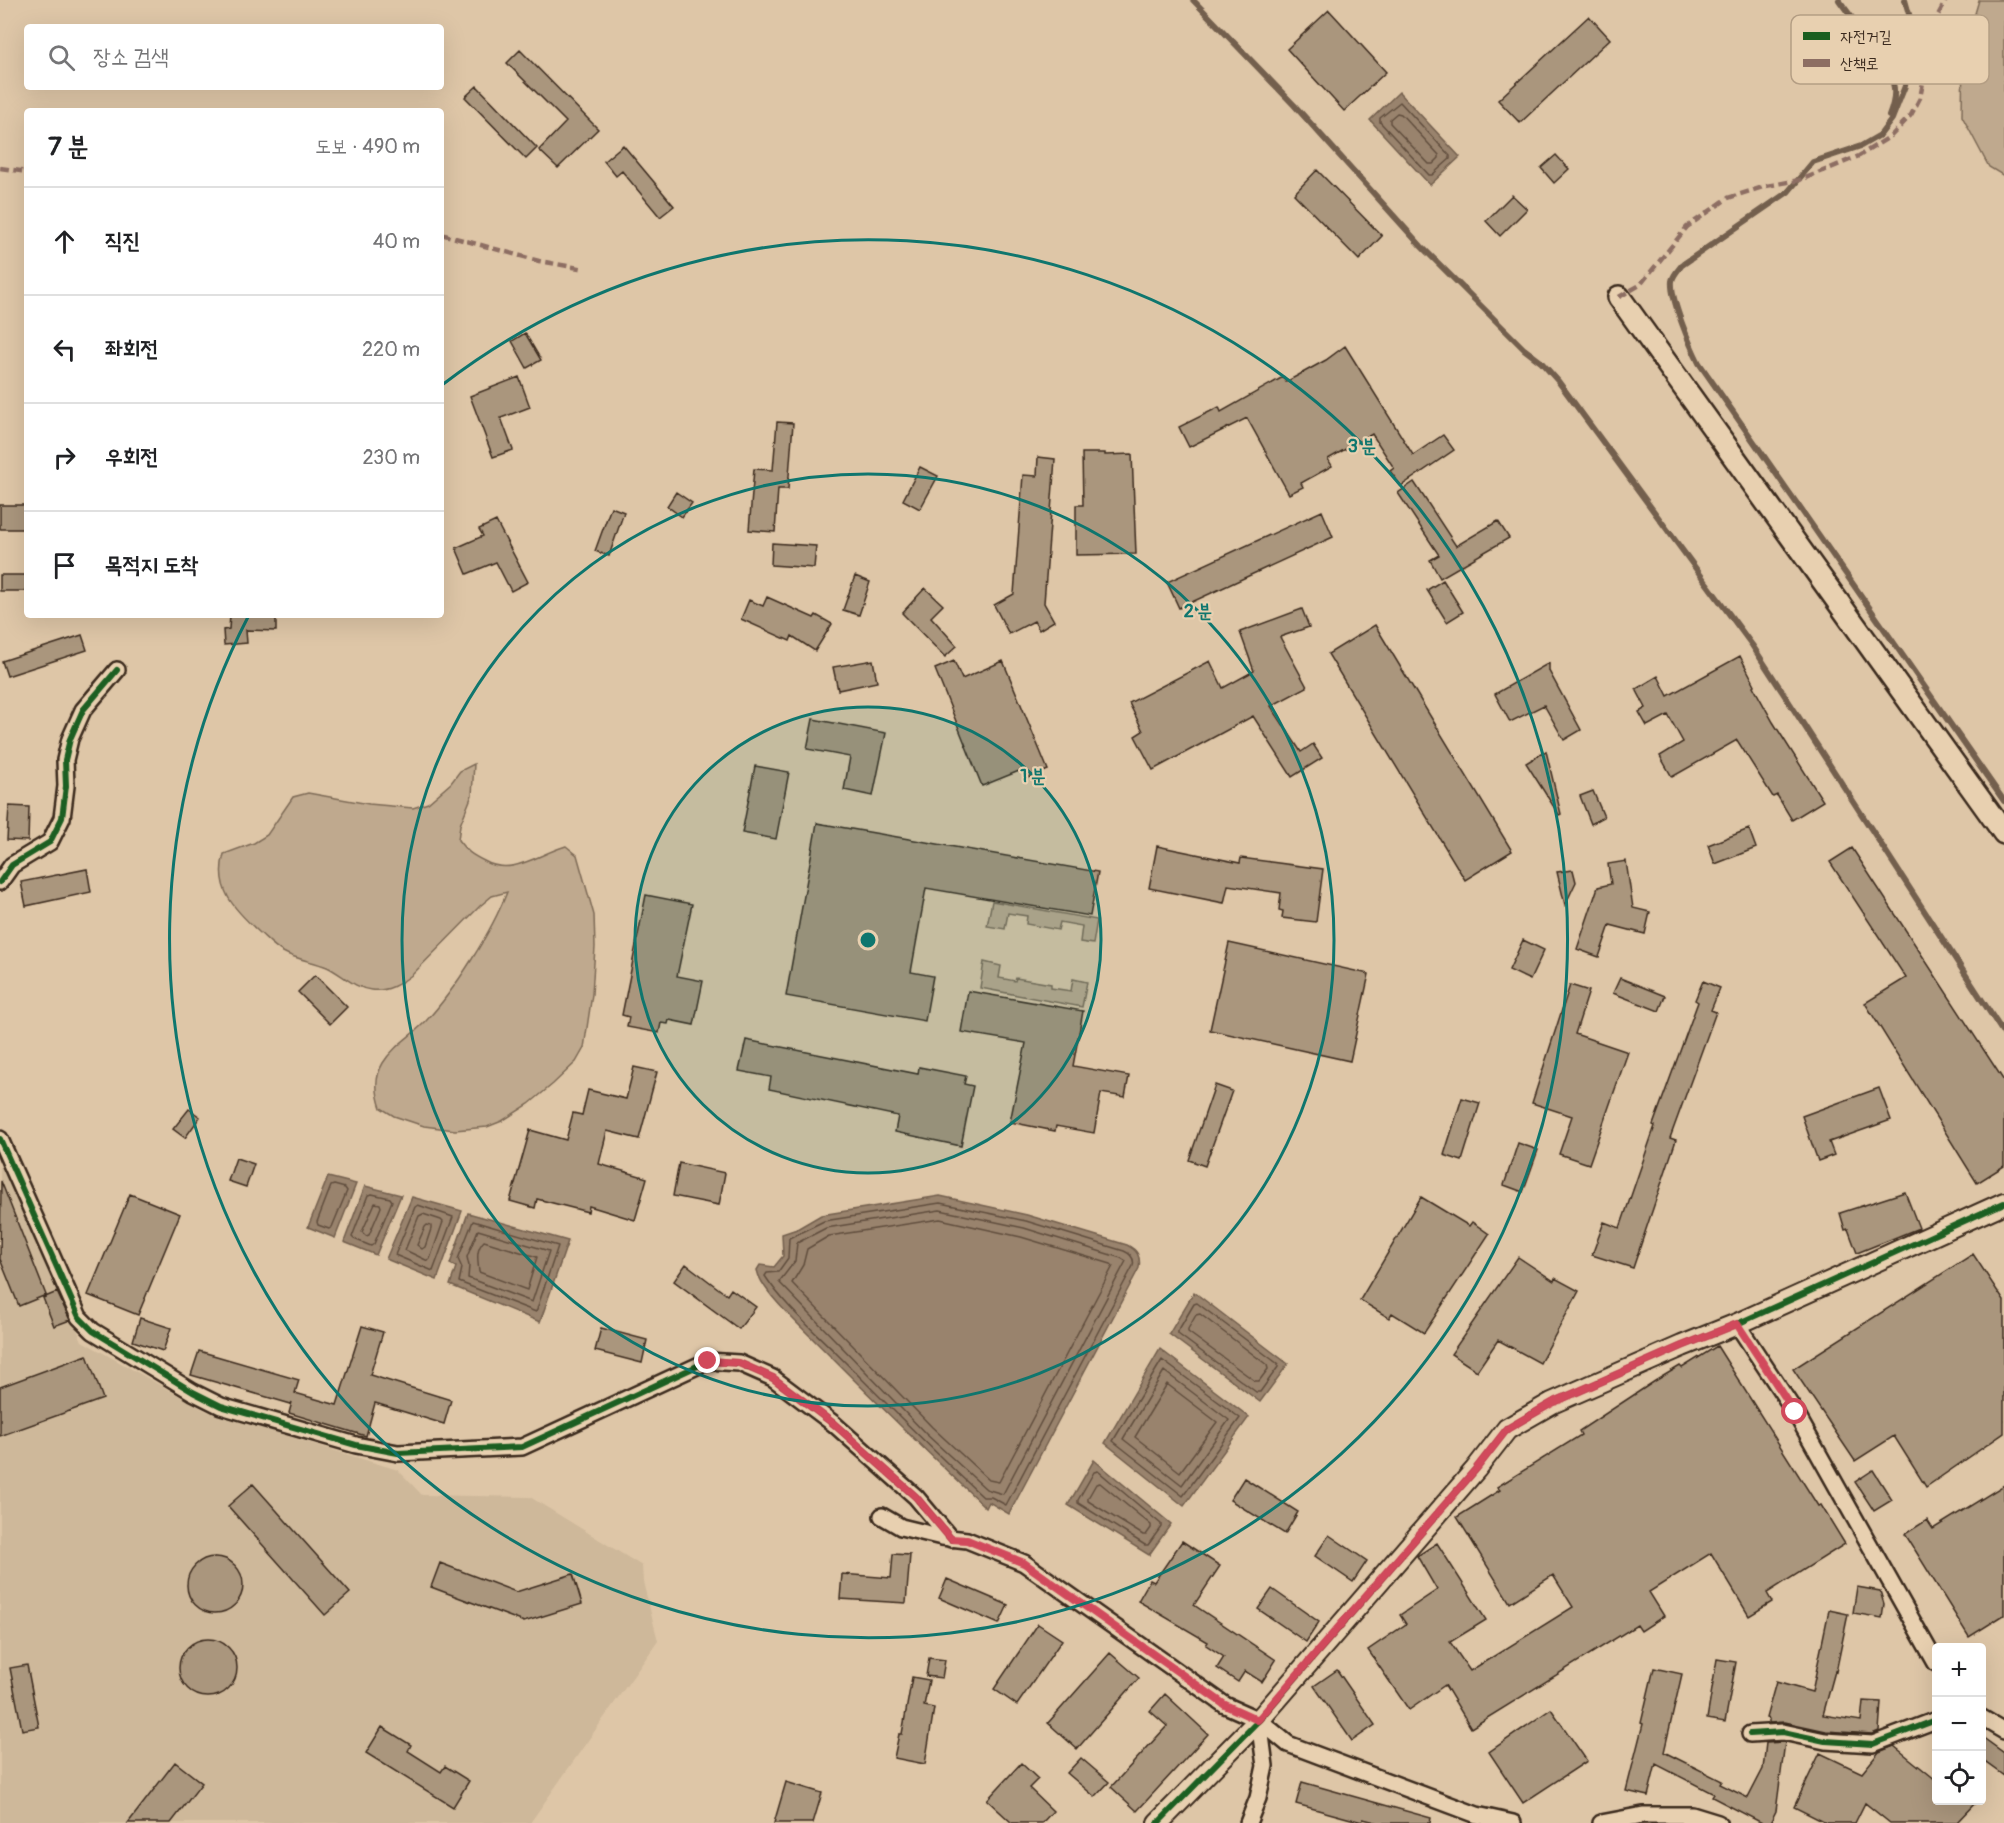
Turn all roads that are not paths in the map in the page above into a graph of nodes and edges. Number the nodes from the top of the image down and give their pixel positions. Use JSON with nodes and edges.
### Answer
{"nodes":[{"id":1,"x":1619,"y":297,"type":"dead end"},
{"id":2,"x":117,"y":670,"type":"dead end"},
{"id":3,"x":2004,"y":833,"type":"edge"},
{"id":4,"x":0,"y":882,"type":"edge"},
{"id":5,"x":0,"y":1139,"type":"edge"},
{"id":6,"x":2004,"y":1203,"type":"edge"},
{"id":7,"x":1737,"y":1324,"type":"junction"},
{"id":8,"x":882,"y":1516,"type":"dead end"},
{"id":9,"x":951,"y":1539,"type":"junction"},
{"id":10,"x":1932,"y":1655,"type":"edge"},
{"id":11,"x":1258,"y":1720,"type":"junction"},
{"id":12,"x":1986,"y":1720,"type":"edge"},
{"id":13,"x":1932,"y":1722,"type":"edge"},
{"id":14,"x":2004,"y":1731,"type":"edge"},
{"id":15,"x":1750,"y":1734,"type":"dead end"},
{"id":16,"x":1158,"y":1823,"type":"edge"},
{"id":17,"x":1248,"y":1823,"type":"edge"},
{"id":18,"x":1513,"y":1823,"type":"edge"},
{"id":19,"x":1601,"y":1823,"type":"edge"},
{"id":20,"x":1718,"y":1823,"type":"edge"}],
"edges":[{"from":1,"to":3,"type":"main road"},
{"from":2,"to":4,"type":"street"},
{"from":5,"to":9,"type":"street"},
{"from":6,"to":7,"type":"street"},
{"from":7,"to":10,"type":"street"},
{"from":7,"to":11,"type":"street"},
{"from":8,"to":9,"type":"street"},
{"from":9,"to":11,"type":"street"},
{"from":11,"to":16,"type":"street"},
{"from":11,"to":17,"type":"street"},
{"from":11,"to":18,"type":"street"},
{"from":12,"to":14,"type":"street"},
{"from":13,"to":15,"type":"street"},
{"from":19,"to":20,"type":"street"}]}
